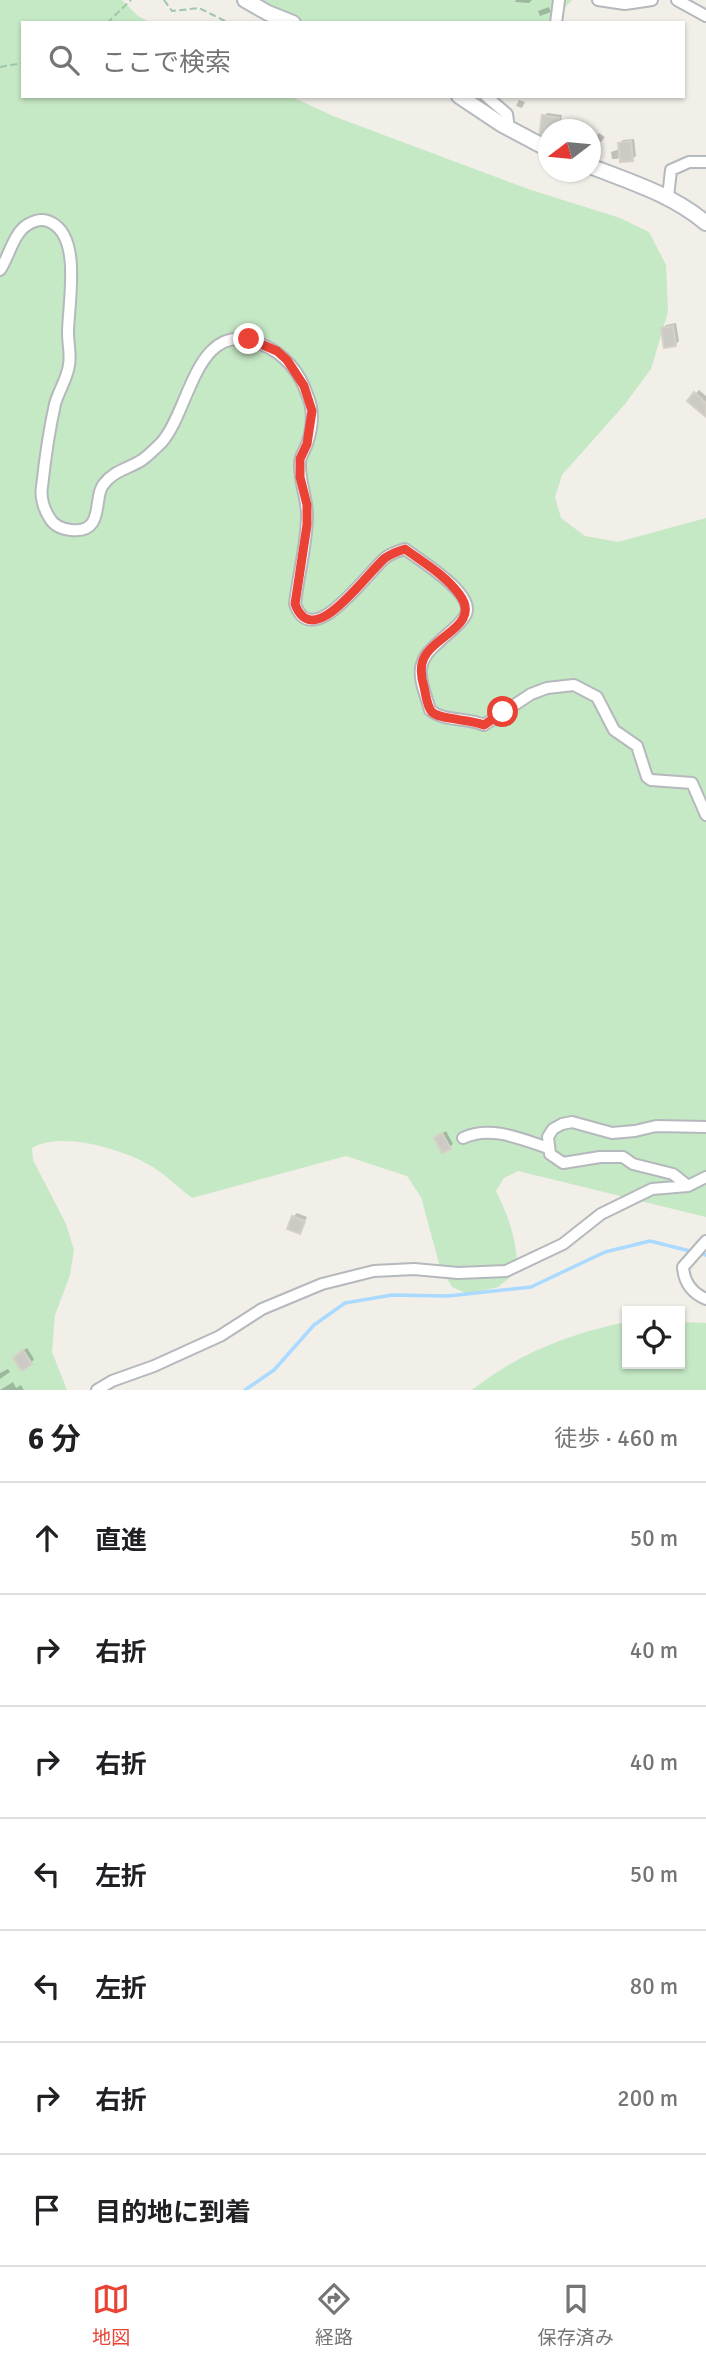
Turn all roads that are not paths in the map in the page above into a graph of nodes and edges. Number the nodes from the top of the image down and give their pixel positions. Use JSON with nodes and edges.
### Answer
{"nodes":[{"id":1,"x":245,"y":0,"type":"edge"},
{"id":2,"x":559,"y":0,"type":"edge"},
{"id":3,"x":598,"y":0,"type":"edge"},
{"id":4,"x":652,"y":0,"type":"edge"},
{"id":5,"x":677,"y":0,"type":"edge"},
{"id":6,"x":706,"y":16,"type":"edge"},
{"id":7,"x":288,"y":21,"type":"edge"},
{"id":8,"x":556,"y":21,"type":"edge"},
{"id":9,"x":462,"y":98,"type":"edge"},
{"id":10,"x":488,"y":98,"type":"edge"},
{"id":11,"x":509,"y":129,"type":"junction"},
{"id":12,"x":538,"y":144,"type":"edge"},
{"id":13,"x":706,"y":162,"type":"edge"},
{"id":14,"x":601,"y":170,"type":"edge"},
{"id":15,"x":668,"y":197,"type":"junction"},
{"id":16,"x":706,"y":223,"type":"edge"},
{"id":17,"x":0,"y":270,"type":"edge"},
{"id":18,"x":706,"y":815,"type":"edge"},
{"id":19,"x":706,"y":1127,"type":"edge"},
{"id":20,"x":463,"y":1138,"type":"dead end"},
{"id":21,"x":548,"y":1148,"type":"junction"},
{"id":22,"x":706,"y":1177,"type":"edge"},
{"id":23,"x":688,"y":1186,"type":"junction"},
{"id":24,"x":706,"y":1241,"type":"edge"},
{"id":25,"x":706,"y":1299,"type":"edge"},
{"id":26,"x":97,"y":1390,"type":"edge"}],
"edges":[{"from":1,"to":7,"type":"street"},
{"from":2,"to":8,"type":"street"},
{"from":3,"to":4,"type":"street"},
{"from":5,"to":6,"type":"street"},
{"from":9,"to":11,"type":"street"},
{"from":10,"to":11,"type":"street"},
{"from":11,"to":12,"type":"street"},
{"from":13,"to":15,"type":"street"},
{"from":14,"to":15,"type":"street"},
{"from":15,"to":16,"type":"street"},
{"from":17,"to":18,"type":"street"},
{"from":19,"to":21,"type":"street"},
{"from":20,"to":21,"type":"street"},
{"from":21,"to":23,"type":"street"},
{"from":22,"to":23,"type":"street"},
{"from":23,"to":26,"type":"street"},
{"from":24,"to":25,"type":"street"}]}
